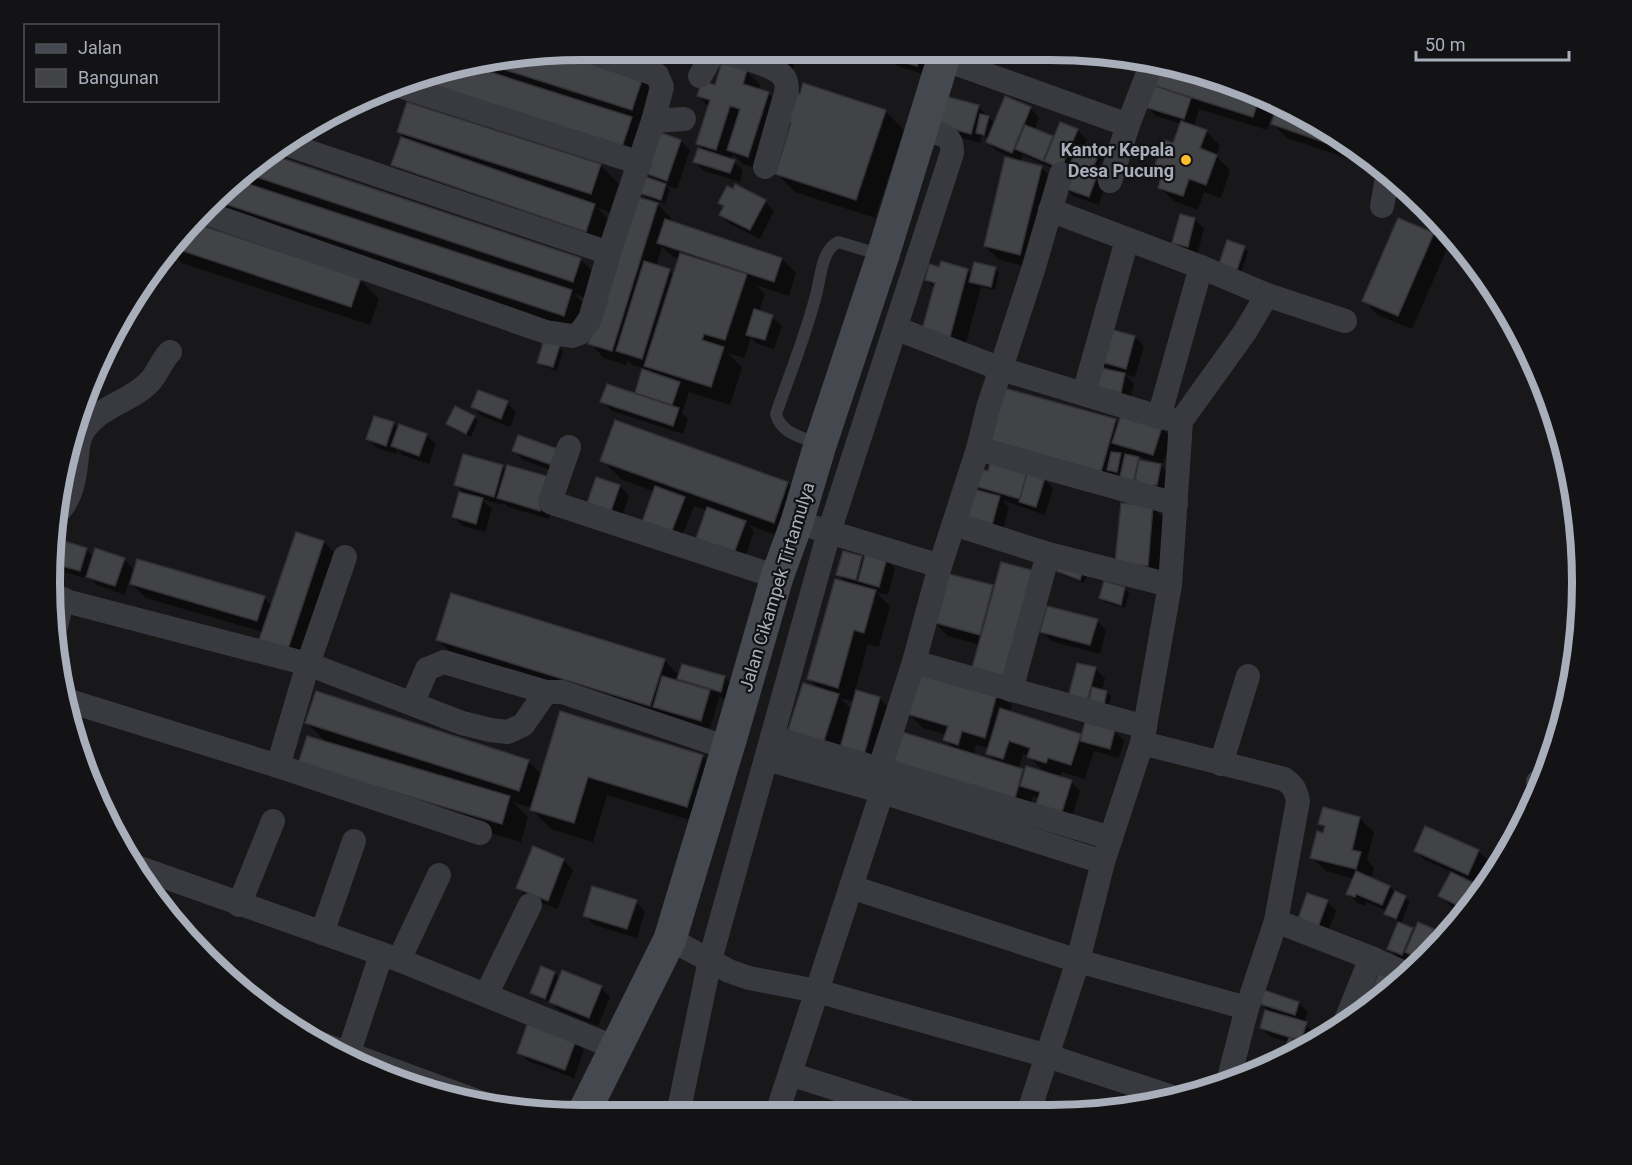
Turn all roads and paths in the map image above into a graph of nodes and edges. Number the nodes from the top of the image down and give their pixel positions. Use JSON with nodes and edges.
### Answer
{"nodes":[{"id":1,"x":614,"y":60,"type":"edge"},
{"id":2,"x":709,"y":60,"type":"edge"},
{"id":3,"x":746,"y":60,"type":"edge"},
{"id":4,"x":942,"y":60,"type":"edge"},
{"id":5,"x":960,"y":60,"type":"edge"},
{"id":6,"x":1149,"y":70,"type":"edge"},
{"id":7,"x":700,"y":76,"type":"dead end"},
{"id":8,"x":411,"y":90,"type":"edge"},
{"id":9,"x":684,"y":119,"type":"dead end"},
{"id":10,"x":653,"y":121,"type":"junction"},
{"id":11,"x":1128,"y":125,"type":"junction"},
{"id":12,"x":922,"y":129,"type":"junction"},
{"id":13,"x":295,"y":146,"type":"edge"},
{"id":14,"x":640,"y":163,"type":"junction"},
{"id":15,"x":765,"y":167,"type":"dead end"},
{"id":16,"x":1062,"y":174,"type":"dead end"},
{"id":17,"x":1110,"y":181,"type":"dead end"},
{"id":18,"x":1386,"y":183,"type":"edge"},
{"id":19,"x":1382,"y":206,"type":"dead end"},
{"id":20,"x":1050,"y":210,"type":"junction"},
{"id":21,"x":211,"y":215,"type":"edge"},
{"id":22,"x":1127,"y":240,"type":"junction"},
{"id":23,"x":609,"y":253,"type":"junction"},
{"id":24,"x":883,"y":255,"type":"junction"},
{"id":25,"x":1201,"y":267,"type":"junction"},
{"id":26,"x":1267,"y":295,"type":"junction"},
{"id":27,"x":1345,"y":321,"type":"dead end"},
{"id":28,"x":895,"y":328,"type":"junction"},
{"id":29,"x":170,"y":352,"type":"dead end"},
{"id":30,"x":1001,"y":369,"type":"junction"},
{"id":31,"x":1084,"y":393,"type":"junction"},
{"id":32,"x":1170,"y":419,"type":"junction"},
{"id":33,"x":83,"y":431,"type":"edge"},
{"id":34,"x":820,"y":445,"type":"junction"},
{"id":35,"x":78,"y":446,"type":"edge"},
{"id":36,"x":569,"y":447,"type":"dead end"},
{"id":37,"x":978,"y":449,"type":"junction"},
{"id":38,"x":67,"y":498,"type":"edge"},
{"id":39,"x":1176,"y":504,"type":"junction"},
{"id":40,"x":797,"y":522,"type":"junction"},
{"id":41,"x":954,"y":524,"type":"junction"},
{"id":42,"x":829,"y":532,"type":"junction"},
{"id":43,"x":1048,"y":554,"type":"junction"},
{"id":44,"x":345,"y":557,"type":"dead end"},
{"id":45,"x":940,"y":566,"type":"junction"},
{"id":46,"x":777,"y":577,"type":"junction"},
{"id":47,"x":1170,"y":585,"type":"junction"},
{"id":48,"x":60,"y":598,"type":"edge"},
{"id":49,"x":914,"y":662,"type":"junction"},
{"id":50,"x":308,"y":664,"type":"junction"},
{"id":51,"x":1248,"y":676,"type":"dead end"},
{"id":52,"x":1011,"y":690,"type":"junction"},
{"id":53,"x":546,"y":692,"type":"junction"},
{"id":54,"x":412,"y":702,"type":"junction"},
{"id":55,"x":74,"y":703,"type":"edge"},
{"id":56,"x":1144,"y":735,"type":"junction"},
{"id":57,"x":730,"y":742,"type":"junction"},
{"id":58,"x":769,"y":748,"type":"junction"},
{"id":59,"x":1221,"y":764,"type":"junction"},
{"id":60,"x":278,"y":766,"type":"junction"},
{"id":61,"x":878,"y":784,"type":"junction"},
{"id":62,"x":273,"y":821,"type":"dead end"},
{"id":63,"x":480,"y":833,"type":"dead end"},
{"id":64,"x":1111,"y":838,"type":"junction"},
{"id":65,"x":354,"y":841,"type":"dead end"},
{"id":66,"x":1103,"y":862,"type":"junction"},
{"id":67,"x":146,"y":871,"type":"edge"},
{"id":68,"x":439,"y":875,"type":"dead end"},
{"id":69,"x":851,"y":886,"type":"junction"},
{"id":70,"x":239,"y":905,"type":"junction"},
{"id":71,"x":530,"y":905,"type":"dead end"},
{"id":72,"x":1276,"y":921,"type":"junction"},
{"id":73,"x":322,"y":933,"type":"junction"},
{"id":74,"x":670,"y":939,"type":"junction"},
{"id":75,"x":390,"y":958,"type":"junction"},
{"id":76,"x":1371,"y":958,"type":"junction"},
{"id":77,"x":710,"y":960,"type":"junction"},
{"id":78,"x":1078,"y":962,"type":"junction"},
{"id":79,"x":1399,"y":971,"type":"edge"},
{"id":80,"x":817,"y":991,"type":"junction"},
{"id":81,"x":486,"y":994,"type":"junction"},
{"id":82,"x":1247,"y":1008,"type":"junction"},
{"id":83,"x":1350,"y":1010,"type":"edge"},
{"id":84,"x":616,"y":1048,"type":"junction"},
{"id":85,"x":350,"y":1050,"type":"edge"},
{"id":86,"x":1048,"y":1056,"type":"junction"},
{"id":87,"x":1231,"y":1072,"type":"edge"},
{"id":88,"x":790,"y":1074,"type":"junction"},
{"id":89,"x":1160,"y":1093,"type":"edge"},
{"id":90,"x":588,"y":1105,"type":"edge"},
{"id":91,"x":682,"y":1105,"type":"edge"},
{"id":92,"x":780,"y":1105,"type":"edge"},
{"id":93,"x":887,"y":1105,"type":"edge"},
{"id":94,"x":1031,"y":1105,"type":"edge"}],
"edges":[{"from":1,"to":10,"type":"street"},
{"from":2,"to":7,"type":"street"},
{"from":3,"to":15,"type":"street"},
{"from":4,"to":12,"type":"street","name":"Jalan Cikampek Tirtamulya"},
{"from":5,"to":11,"type":"street"},
{"from":6,"to":11,"type":"street"},
{"from":8,"to":14,"type":"street"},
{"from":9,"to":10,"type":"street"},
{"from":10,"to":14,"type":"street"},
{"from":11,"to":17,"type":"street"},
{"from":12,"to":24,"type":"street","name":"Jalan Cikampek Tirtamulya"},
{"from":12,"to":28,"type":"street"},
{"from":13,"to":23,"type":"street"},
{"from":14,"to":23,"type":"street"},
{"from":16,"to":20,"type":"street"},
{"from":18,"to":19,"type":"street"},
{"from":20,"to":22,"type":"street"},
{"from":20,"to":30,"type":"street"},
{"from":21,"to":23,"type":"street"},
{"from":22,"to":25,"type":"street"},
{"from":22,"to":31,"type":"street"},
{"from":24,"to":34,"type":"street","name":"Jalan Cikampek Tirtamulya"},
{"from":24,"to":34,"type":"lane"},
{"from":25,"to":26,"type":"street"},
{"from":25,"to":32,"type":"street"},
{"from":26,"to":27,"type":"street"},
{"from":26,"to":32,"type":"street"},
{"from":28,"to":30,"type":"street"},
{"from":28,"to":42,"type":"street"},
{"from":29,"to":33,"type":"street"},
{"from":30,"to":31,"type":"street"},
{"from":30,"to":37,"type":"street"},
{"from":31,"to":32,"type":"street"},
{"from":32,"to":39,"type":"street"},
{"from":34,"to":40,"type":"street","name":"Jalan Cikampek Tirtamulya"},
{"from":35,"to":38,"type":"street"},
{"from":36,"to":46,"type":"street"},
{"from":37,"to":39,"type":"street"},
{"from":37,"to":41,"type":"street"},
{"from":39,"to":47,"type":"street"},
{"from":40,"to":42,"type":"street"},
{"from":40,"to":46,"type":"street","name":"Jalan Cikampek Tirtamulya"},
{"from":41,"to":43,"type":"street"},
{"from":41,"to":45,"type":"street"},
{"from":42,"to":45,"type":"street"},
{"from":42,"to":58,"type":"street"},
{"from":43,"to":47,"type":"street"},
{"from":43,"to":52,"type":"street"},
{"from":44,"to":50,"type":"street"},
{"from":45,"to":49,"type":"street"},
{"from":46,"to":57,"type":"street","name":"Jalan Cikampek Tirtamulya"},
{"from":47,"to":56,"type":"street"},
{"from":48,"to":50,"type":"street"},
{"from":49,"to":52,"type":"street"},
{"from":49,"to":61,"type":"street"},
{"from":50,"to":54,"type":"street"},
{"from":50,"to":60,"type":"street"},
{"from":51,"to":59,"type":"street"},
{"from":52,"to":56,"type":"street"},
{"from":53,"to":54,"type":"street"},
{"from":53,"to":54,"type":"street"},
{"from":53,"to":57,"type":"street"},
{"from":55,"to":60,"type":"street"},
{"from":56,"to":59,"type":"street"},
{"from":56,"to":64,"type":"street"},
{"from":57,"to":58,"type":"street"},
{"from":57,"to":74,"type":"street","name":"Jalan Cikampek Tirtamulya"},
{"from":58,"to":61,"type":"street"},
{"from":58,"to":77,"type":"street"},
{"from":59,"to":72,"type":"street"},
{"from":60,"to":63,"type":"street"},
{"from":61,"to":64,"type":"street"},
{"from":61,"to":66,"type":"street"},
{"from":61,"to":69,"type":"street"},
{"from":62,"to":70,"type":"street"},
{"from":64,"to":66,"type":"street"},
{"from":65,"to":73,"type":"street"},
{"from":66,"to":78,"type":"street"},
{"from":67,"to":70,"type":"street"},
{"from":68,"to":75,"type":"street"},
{"from":69,"to":78,"type":"street"},
{"from":69,"to":80,"type":"street"},
{"from":70,"to":73,"type":"street"},
{"from":71,"to":81,"type":"street"},
{"from":72,"to":76,"type":"street"},
{"from":72,"to":82,"type":"street"},
{"from":73,"to":75,"type":"street"},
{"from":74,"to":77,"type":"street"},
{"from":74,"to":84,"type":"street","name":"Jalan Cikampek Tirtamulya"},
{"from":75,"to":81,"type":"street"},
{"from":75,"to":85,"type":"street"},
{"from":76,"to":79,"type":"street"},
{"from":76,"to":83,"type":"street"},
{"from":77,"to":80,"type":"street"},
{"from":77,"to":91,"type":"street"},
{"from":78,"to":82,"type":"street"},
{"from":78,"to":86,"type":"street"},
{"from":80,"to":86,"type":"street"},
{"from":80,"to":88,"type":"street"},
{"from":81,"to":84,"type":"street"},
{"from":82,"to":87,"type":"street"},
{"from":84,"to":90,"type":"street","name":"Jalan Cikampek Tirtamulya"},
{"from":86,"to":89,"type":"street"},
{"from":86,"to":94,"type":"street"},
{"from":88,"to":92,"type":"street"},
{"from":88,"to":93,"type":"street"}]}
